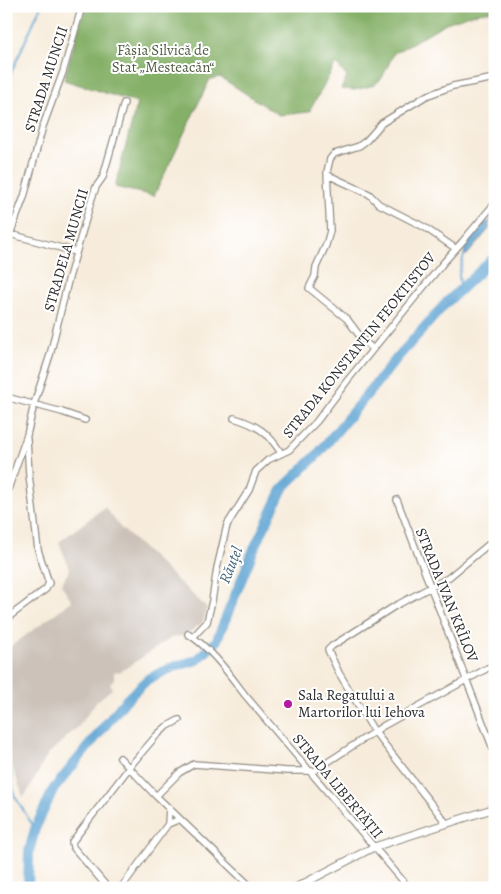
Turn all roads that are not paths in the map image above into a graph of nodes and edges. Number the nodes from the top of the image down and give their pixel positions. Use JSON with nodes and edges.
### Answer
{"nodes":[{"id":1,"x":82,"y":6,"type":"edge"},
{"id":2,"x":495,"y":78,"type":"edge"},
{"id":3,"x":124,"y":103,"type":"dead end"},
{"id":4,"x":328,"y":175,"type":"junction"},
{"id":5,"x":495,"y":203,"type":"edge"},
{"id":6,"x":10,"y":234,"type":"junction"},
{"id":7,"x":6,"y":245,"type":"edge"},
{"id":8,"x":455,"y":248,"type":"junction"},
{"id":9,"x":76,"y":252,"type":"junction"},
{"id":10,"x":374,"y":349,"type":"junction"},
{"id":11,"x":6,"y":397,"type":"edge"},
{"id":12,"x":34,"y":404,"type":"junction"},
{"id":13,"x":234,"y":418,"type":"dead end"},
{"id":14,"x":85,"y":420,"type":"dead end"},
{"id":15,"x":27,"y":435,"type":"junction"},
{"id":16,"x":281,"y":453,"type":"junction"},
{"id":17,"x":6,"y":495,"type":"edge"},
{"id":18,"x":397,"y":500,"type":"dead end"},
{"id":19,"x":495,"y":539,"type":"edge"},
{"id":20,"x":430,"y":587,"type":"junction"},
{"id":21,"x":6,"y":619,"type":"edge"},
{"id":22,"x":191,"y":636,"type":"joint"},
{"id":23,"x":495,"y":664,"type":"edge"},
{"id":24,"x":467,"y":680,"type":"junction"},
{"id":25,"x":179,"y":720,"type":"dead end"},
{"id":26,"x":374,"y":732,"type":"junction"},
{"id":27,"x":495,"y":754,"type":"edge"},
{"id":28,"x":120,"y":758,"type":"dead end"},
{"id":29,"x":129,"y":769,"type":"junction"},
{"id":30,"x":310,"y":772,"type":"junction"},
{"id":31,"x":156,"y":796,"type":"junction"},
{"id":32,"x":168,"y":808,"type":"junction"},
{"id":33,"x":495,"y":808,"type":"edge"},
{"id":34,"x":180,"y":819,"type":"junction"},
{"id":35,"x":168,"y":824,"type":"junction"},
{"id":36,"x":447,"y":824,"type":"junction"},
{"id":37,"x":374,"y":847,"type":"junction"},
{"id":38,"x":108,"y":888,"type":"edge"},
{"id":39,"x":122,"y":888,"type":"edge"},
{"id":40,"x":252,"y":888,"type":"edge"},
{"id":41,"x":295,"y":888,"type":"edge"},
{"id":42,"x":409,"y":888,"type":"edge"}],
"edges":[{"from":1,"to":6,"type":"street","name":"STRADA MUNCII"},
{"from":2,"to":4,"type":"street"},
{"from":3,"to":9,"type":"street","name":"STRADELA MUNCII"},
{"from":4,"to":8,"type":"street"},
{"from":4,"to":10,"type":"street"},
{"from":5,"to":8,"type":"street","name":"STRADA KONSTANTIN FEOKTISTOV"},
{"from":6,"to":7,"type":"street","name":"STRADA MUNCII"},
{"from":6,"to":9,"type":"street"},
{"from":8,"to":10,"type":"street","name":"STRADA KONSTANTIN FEOKTISTOV"},
{"from":9,"to":12,"type":"street","name":"STRADELA MUNCII"},
{"from":10,"to":16,"type":"street","name":"STRADA KONSTANTIN FEOKTISTOV"},
{"from":11,"to":12,"type":"street"},
{"from":12,"to":14,"type":"street"},
{"from":12,"to":15,"type":"street","name":"STRADELA MUNCII"},
{"from":13,"to":16,"type":"street"},
{"from":15,"to":17,"type":"street","name":"STRADELA MUNCII"},
{"from":15,"to":21,"type":"street"},
{"from":16,"to":22,"type":"street","name":"STRADA KONSTANTIN FEOKTISTOV"},
{"from":18,"to":20,"type":"street","name":"STRADA IVAN KRÎLOV"},
{"from":19,"to":20,"type":"street"},
{"from":20,"to":24,"type":"street","name":"STRADA IVAN KRÎLOV"},
{"from":20,"to":26,"type":"street"},
{"from":22,"to":30,"type":"street","name":"STRADA LIBERTĂȚII"},
{"from":23,"to":24,"type":"street"},
{"from":24,"to":26,"type":"street"},
{"from":24,"to":27,"type":"street","name":"STRADA IVAN KRÎLOV"},
{"from":25,"to":29,"type":"street"},
{"from":26,"to":30,"type":"street"},
{"from":26,"to":36,"type":"street"},
{"from":28,"to":29,"type":"street"},
{"from":29,"to":31,"type":"street"},
{"from":29,"to":38,"type":"street"},
{"from":30,"to":31,"type":"street"},
{"from":30,"to":37,"type":"street","name":"STRADA LIBERTĂȚII"},
{"from":31,"to":32,"type":"street"},
{"from":32,"to":34,"type":"street"},
{"from":32,"to":35,"type":"street"},
{"from":33,"to":36,"type":"main road"},
{"from":34,"to":35,"type":"street"},
{"from":34,"to":40,"type":"street"},
{"from":35,"to":39,"type":"street"},
{"from":36,"to":37,"type":"main road"},
{"from":37,"to":41,"type":"main road"},
{"from":37,"to":42,"type":"street","name":"STRADA LIBERTĂȚII"}]}
